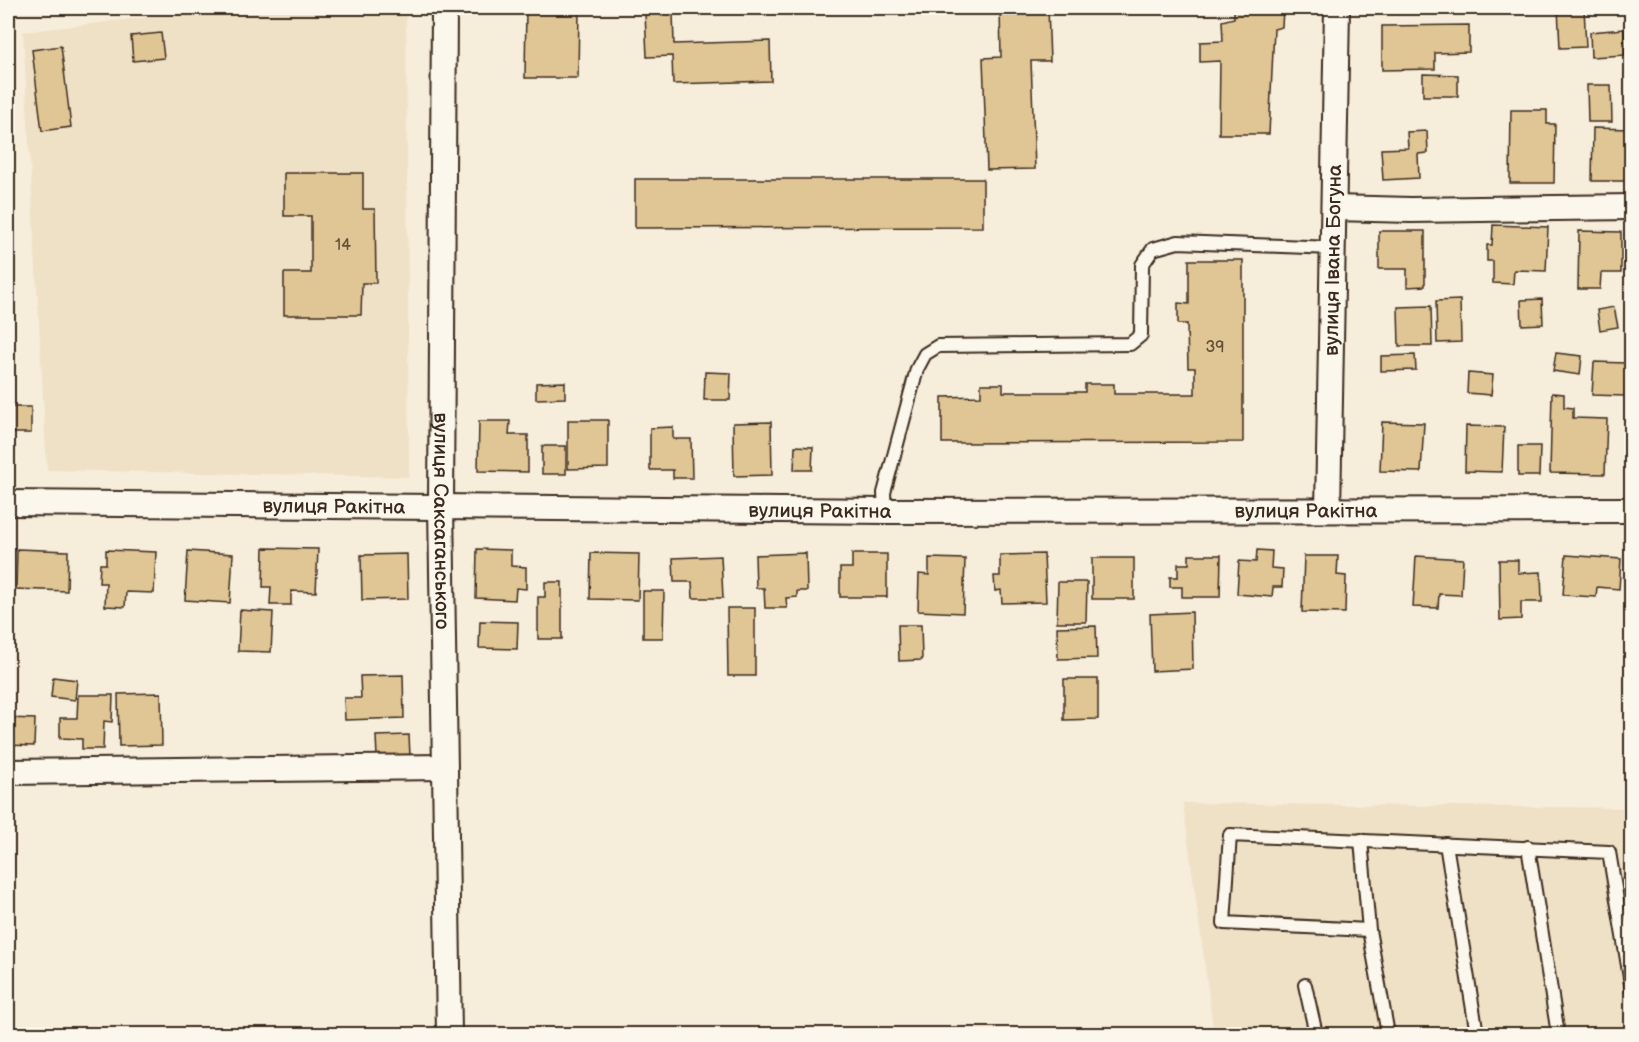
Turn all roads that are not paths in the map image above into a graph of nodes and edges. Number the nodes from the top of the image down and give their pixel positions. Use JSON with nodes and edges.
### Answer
{"nodes":[{"id":1,"x":444,"y":8,"type":"edge"},
{"id":2,"x":1337,"y":8,"type":"edge"},
{"id":3,"x":1632,"y":207,"type":"edge"},
{"id":4,"x":1334,"y":208,"type":"junction"},
{"id":5,"x":1333,"y":248,"type":"junction"},
{"id":6,"x":8,"y":503,"type":"edge"},
{"id":7,"x":441,"y":506,"type":"junction"},
{"id":8,"x":1328,"y":510,"type":"junction"},
{"id":9,"x":1632,"y":510,"type":"edge"},
{"id":10,"x":885,"y":511,"type":"junction"},
{"id":11,"x":444,"y":767,"type":"junction"},
{"id":12,"x":8,"y":772,"type":"edge"},
{"id":13,"x":1361,"y":840,"type":"junction"},
{"id":14,"x":1446,"y":844,"type":"junction"},
{"id":15,"x":1528,"y":847,"type":"junction"},
{"id":16,"x":1369,"y":930,"type":"junction"},
{"id":17,"x":1305,"y":985,"type":"dead end"},
{"id":18,"x":1632,"y":990,"type":"edge"},
{"id":19,"x":449,"y":1035,"type":"edge"},
{"id":20,"x":1316,"y":1035,"type":"edge"},
{"id":21,"x":1388,"y":1035,"type":"edge"},
{"id":22,"x":1477,"y":1035,"type":"edge"},
{"id":23,"x":1558,"y":1035,"type":"edge"}],
"edges":[{"from":1,"to":7,"type":"street","name":"вулиця Саксаганського"},
{"from":2,"to":4,"type":"street","name":"вулиця Івана Богуна"},
{"from":3,"to":4,"type":"street"},
{"from":4,"to":5,"type":"street","name":"вулиця Івана Богуна"},
{"from":5,"to":8,"type":"street","name":"вулиця Івана Богуна"},
{"from":5,"to":10,"type":"lane"},
{"from":6,"to":7,"type":"street","name":"вулиця Ракітна"},
{"from":7,"to":10,"type":"street","name":"вулиця Ракітна"},
{"from":7,"to":11,"type":"street","name":"вулиця Саксаганського"},
{"from":8,"to":9,"type":"street","name":"вулиця Ракітна"},
{"from":8,"to":10,"type":"street","name":"вулиця Ракітна"},
{"from":11,"to":12,"type":"street"},
{"from":11,"to":19,"type":"street","name":"вулиця Саксаганського"},
{"from":13,"to":14,"type":"lane"},
{"from":13,"to":16,"type":"lane"},
{"from":13,"to":16,"type":"lane"},
{"from":14,"to":15,"type":"lane"},
{"from":14,"to":22,"type":"lane"},
{"from":15,"to":18,"type":"lane"},
{"from":15,"to":23,"type":"lane"},
{"from":16,"to":21,"type":"lane"},
{"from":17,"to":20,"type":"lane"}]}
